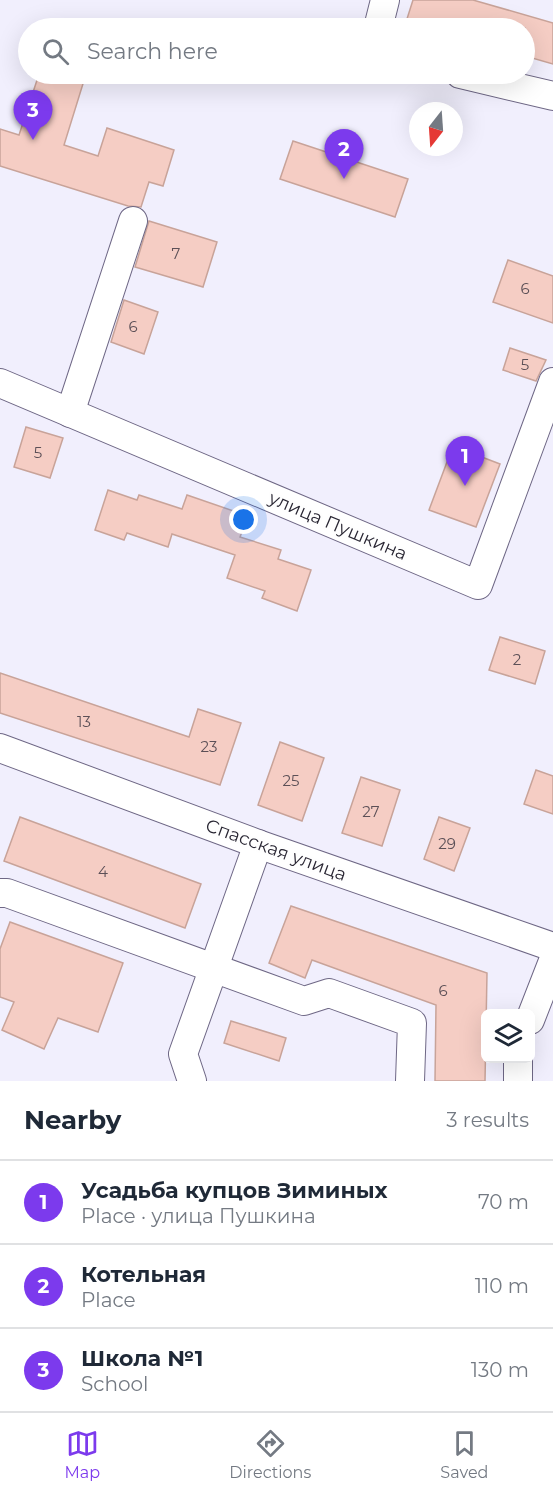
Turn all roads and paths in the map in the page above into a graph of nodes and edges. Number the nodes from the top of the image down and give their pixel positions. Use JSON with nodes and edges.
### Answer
{"nodes":[{"id":1,"x":385,"y":0,"type":"edge"},
{"id":2,"x":380,"y":18,"type":"edge"},
{"id":3,"x":502,"y":84,"type":"edge"},
{"id":4,"x":553,"y":96,"type":"edge"},
{"id":5,"x":133,"y":221,"type":"dead end"},
{"id":6,"x":553,"y":382,"type":"edge"},
{"id":7,"x":0,"y":383,"type":"edge"},
{"id":8,"x":70,"y":413,"type":"junction"},
{"id":9,"x":0,"y":748,"type":"edge"},
{"id":10,"x":258,"y":844,"type":"junction"},
{"id":11,"x":0,"y":893,"type":"edge"},
{"id":12,"x":553,"y":947,"type":"edge"},
{"id":13,"x":553,"y":961,"type":"edge"},
{"id":14,"x":215,"y":967,"type":"junction"},
{"id":15,"x":535,"y":1009,"type":"edge"},
{"id":16,"x":183,"y":1054,"type":"junction"},
{"id":17,"x":518,"y":1063,"type":"edge"},
{"id":18,"x":172,"y":1081,"type":"edge"},
{"id":19,"x":192,"y":1081,"type":"edge"},
{"id":20,"x":411,"y":1081,"type":"edge"},
{"id":21,"x":518,"y":1081,"type":"edge"}],
"edges":[{"from":1,"to":2,"type":"street"},
{"from":3,"to":4,"type":"street"},
{"from":5,"to":8,"type":"street"},
{"from":6,"to":8,"type":"street","name":"улица Пушкина"},
{"from":7,"to":8,"type":"street","name":"улица Пушкина"},
{"from":9,"to":10,"type":"street","name":"Спасская улица"},
{"from":10,"to":12,"type":"street","name":"Спасская улица"},
{"from":10,"to":14,"type":"street"},
{"from":11,"to":14,"type":"street"},
{"from":13,"to":15,"type":"street"},
{"from":14,"to":16,"type":"street"},
{"from":14,"to":20,"type":"street"},
{"from":16,"to":18,"type":"street"},
{"from":16,"to":19,"type":"street"},
{"from":17,"to":21,"type":"street"}]}
